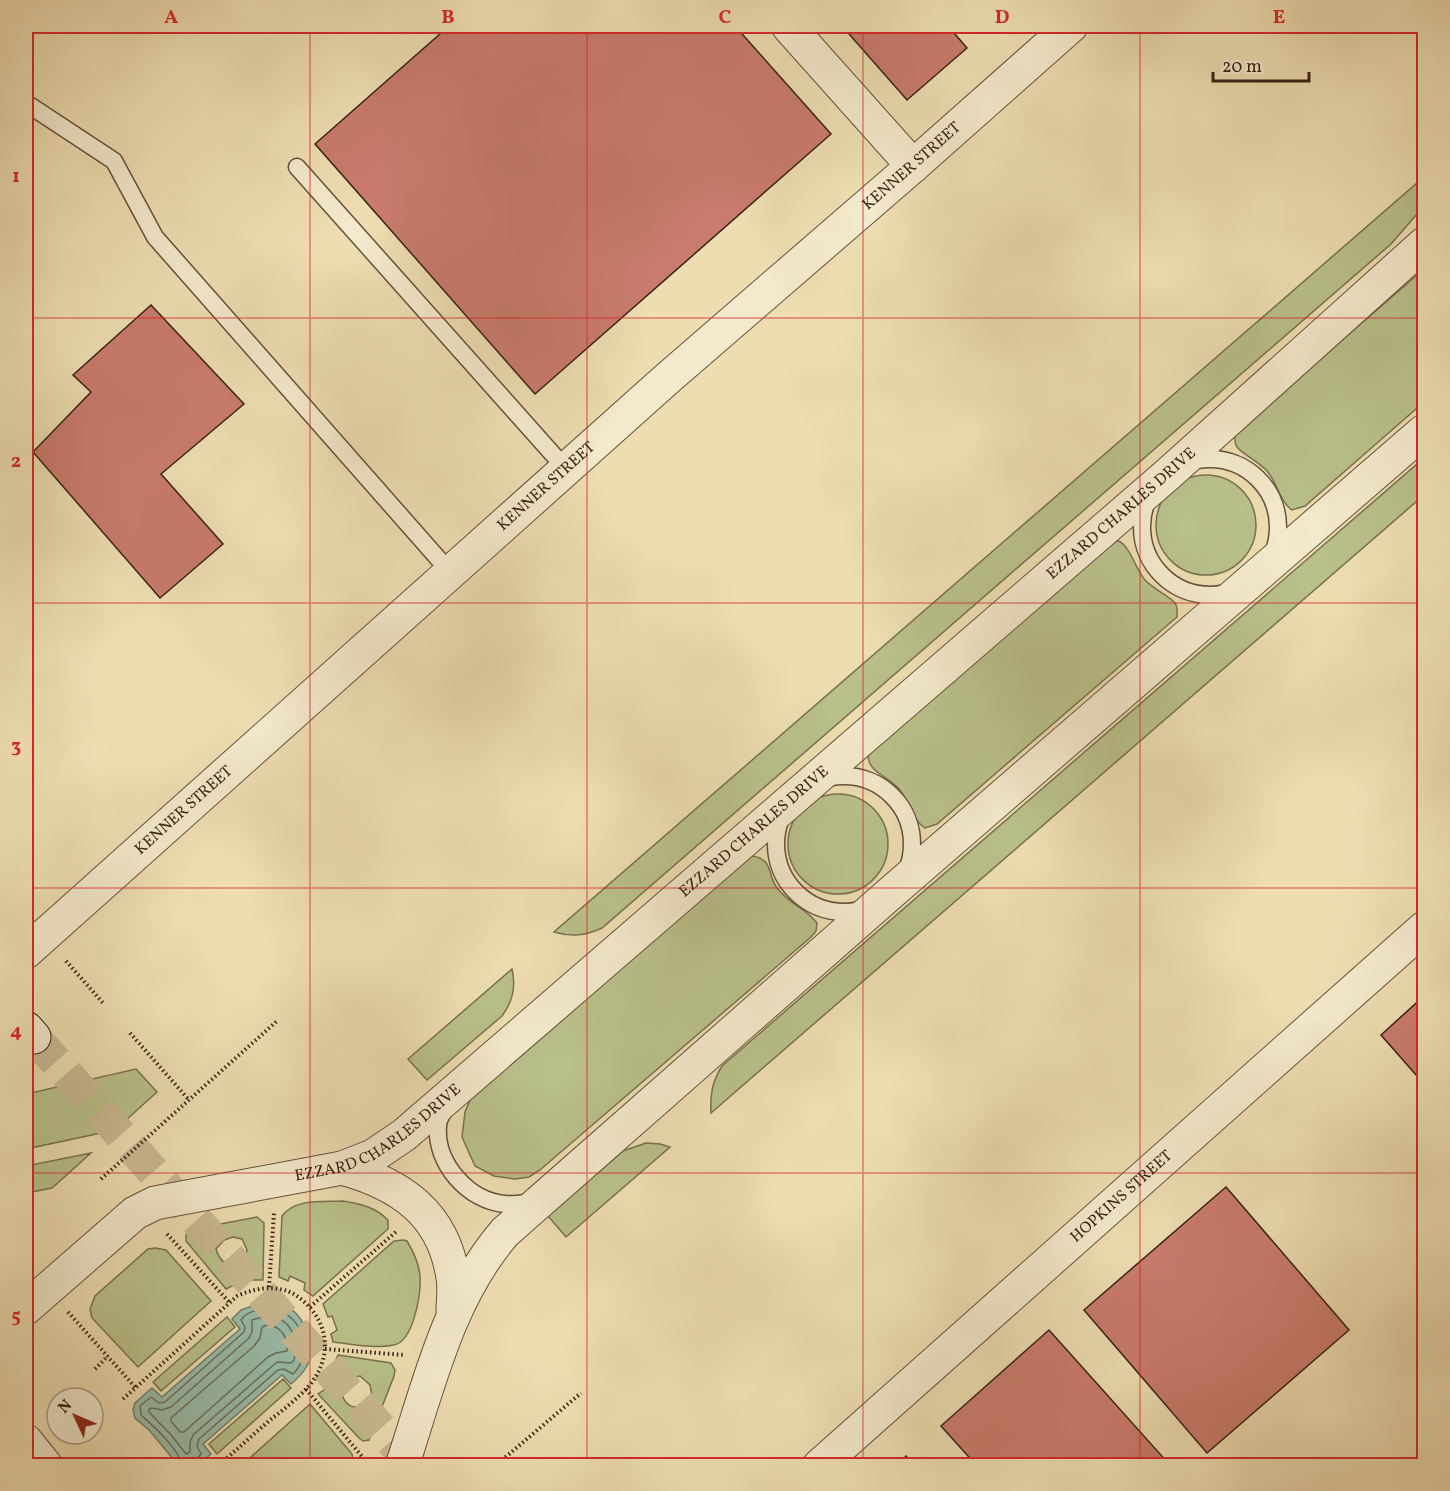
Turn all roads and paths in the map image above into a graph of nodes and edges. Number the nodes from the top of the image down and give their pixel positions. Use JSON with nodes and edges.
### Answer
{"nodes":[{"id":1,"x":788,"y":26,"type":"edge"},
{"id":2,"x":1071,"y":26,"type":"edge"},
{"id":3,"x":26,"y":103,"type":"edge"},
{"id":4,"x":913,"y":166,"type":"junction"},
{"id":5,"x":297,"y":167,"type":"dead end"},
{"id":6,"x":1425,"y":244,"type":"edge"},
{"id":7,"x":1425,"y":431,"type":"edge"},
{"id":8,"x":566,"y":469,"type":"junction"},
{"id":9,"x":1167,"y":475,"type":"junction"},
{"id":10,"x":450,"y":572,"type":"junction"},
{"id":11,"x":1259,"y":574,"type":"junction"},
{"id":12,"x":804,"y":789,"type":"junction"},
{"id":13,"x":894,"y":890,"type":"junction"},
{"id":14,"x":1425,"y":928,"type":"edge"},
{"id":15,"x":34,"y":944,"type":"edge"},
{"id":16,"x":103,"y":1004,"type":"dead end"},
{"id":17,"x":278,"y":1020,"type":"dead end"},
{"id":18,"x":130,"y":1033,"type":"dead end"},
{"id":19,"x":450,"y":1097,"type":"junction"},
{"id":20,"x":189,"y":1100,"type":"junction"},
{"id":21,"x":342,"y":1168,"type":"junction"},
{"id":22,"x":101,"y":1179,"type":"dead end"},
{"id":23,"x":542,"y":1201,"type":"junction"},
{"id":24,"x":275,"y":1206,"type":"dead end"},
{"id":25,"x":406,"y":1224,"type":"dead end"},
{"id":26,"x":164,"y":1231,"type":"dead end"},
{"id":27,"x":269,"y":1287,"type":"junction"},
{"id":28,"x":229,"y":1302,"type":"junction"},
{"id":29,"x":310,"y":1307,"type":"junction"},
{"id":30,"x":26,"y":1308,"type":"edge"},
{"id":31,"x":68,"y":1311,"type":"dead end"},
{"id":32,"x":453,"y":1312,"type":"junction"},
{"id":33,"x":325,"y":1349,"type":"junction"},
{"id":34,"x":408,"y":1355,"type":"dead end"},
{"id":35,"x":108,"y":1356,"type":"junction"},
{"id":36,"x":94,"y":1369,"type":"dead end"},
{"id":37,"x":135,"y":1387,"type":"junction"},
{"id":38,"x":306,"y":1389,"type":"junction"},
{"id":39,"x":581,"y":1394,"type":"dead end"},
{"id":40,"x":123,"y":1399,"type":"dead end"},
{"id":41,"x":26,"y":1441,"type":"edge"},
{"id":42,"x":499,"y":1464,"type":"edge"},
{"id":43,"x":46,"y":1466,"type":"edge"},
{"id":44,"x":218,"y":1466,"type":"edge"},
{"id":45,"x":370,"y":1466,"type":"edge"},
{"id":46,"x":402,"y":1466,"type":"edge"},
{"id":47,"x":819,"y":1466,"type":"edge"}],
"edges":[{"from":1,"to":4,"type":"street"},
{"from":2,"to":4,"type":"street","name":"KENNER STREET"},
{"from":3,"to":10,"type":"lane"},
{"from":4,"to":8,"type":"street","name":"KENNER STREET"},
{"from":5,"to":8,"type":"lane"},
{"from":6,"to":9,"type":"street","name":"EZZARD CHARLES DRIVE"},
{"from":7,"to":11,"type":"street"},
{"from":8,"to":10,"type":"street","name":"KENNER STREET"},
{"from":9,"to":11,"type":"lane"},
{"from":9,"to":11,"type":"lane"},
{"from":9,"to":12,"type":"street","name":"EZZARD CHARLES DRIVE"},
{"from":10,"to":15,"type":"street","name":"KENNER STREET"},
{"from":11,"to":13,"type":"street"},
{"from":12,"to":13,"type":"lane"},
{"from":12,"to":13,"type":"lane"},
{"from":12,"to":19,"type":"street","name":"EZZARD CHARLES DRIVE"},
{"from":13,"to":23,"type":"street"},
{"from":14,"to":47,"type":"street","name":"HOPKINS STREET"},
{"from":15,"to":16,"type":"path"},
{"from":17,"to":20,"type":"path"},
{"from":18,"to":20,"type":"path"},
{"from":19,"to":21,"type":"street","name":"EZZARD CHARLES DRIVE"},
{"from":19,"to":23,"type":"lane"},
{"from":20,"to":22,"type":"path"},
{"from":21,"to":30,"type":"street","name":"EZZARD CHARLES DRIVE"},
{"from":21,"to":32,"type":"street"},
{"from":23,"to":32,"type":"street"},
{"from":24,"to":27,"type":"path"},
{"from":25,"to":29,"type":"path"},
{"from":26,"to":28,"type":"path"},
{"from":27,"to":28,"type":"path"},
{"from":27,"to":29,"type":"path"},
{"from":28,"to":37,"type":"path"},
{"from":29,"to":33,"type":"path"},
{"from":31,"to":35,"type":"path"},
{"from":32,"to":46,"type":"street"},
{"from":33,"to":34,"type":"path"},
{"from":33,"to":38,"type":"path"},
{"from":35,"to":36,"type":"path"},
{"from":35,"to":37,"type":"path"},
{"from":37,"to":40,"type":"path"},
{"from":38,"to":44,"type":"path"},
{"from":38,"to":45,"type":"path"},
{"from":39,"to":42,"type":"path"},
{"from":41,"to":43,"type":"street"}]}
